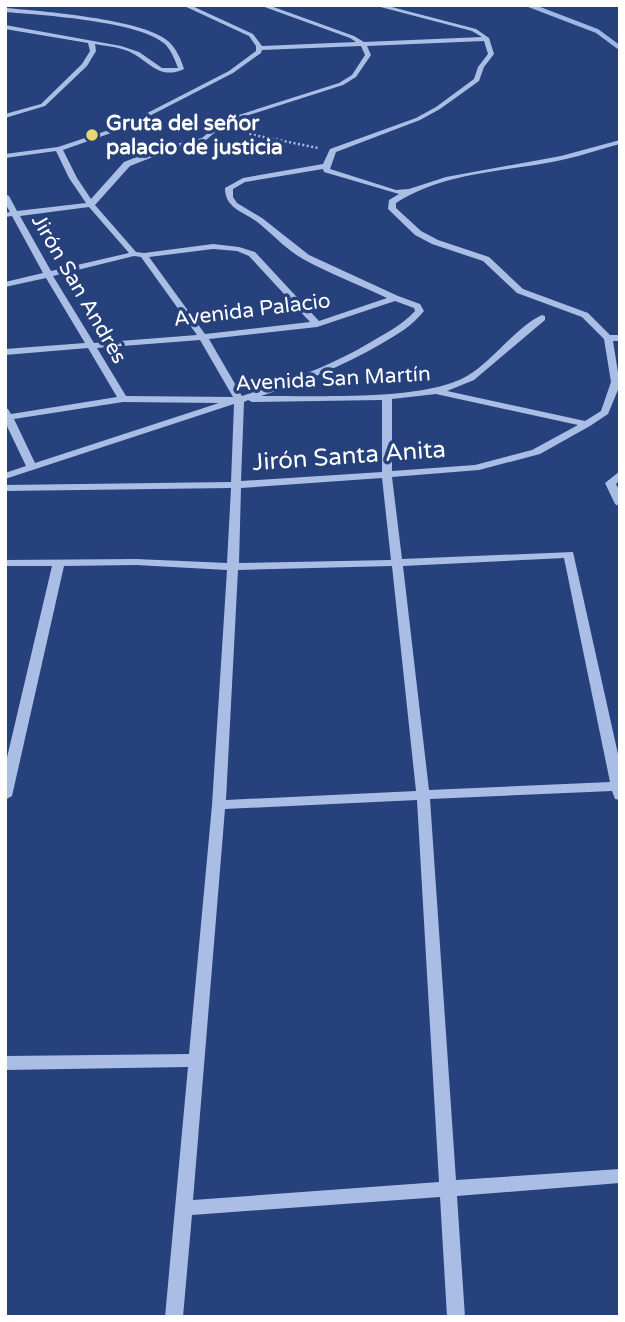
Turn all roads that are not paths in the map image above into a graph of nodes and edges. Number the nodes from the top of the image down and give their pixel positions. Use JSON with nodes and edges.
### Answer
{"nodes":[{"id":1,"x":185,"y":5,"type":"edge"},
{"id":2,"x":262,"y":5,"type":"edge"},
{"id":3,"x":376,"y":5,"type":"edge"},
{"id":4,"x":5,"y":10,"type":"edge"},
{"id":5,"x":5,"y":26,"type":"edge"},
{"id":6,"x":487,"y":39,"type":"junction"},
{"id":7,"x":91,"y":42,"type":"junction"},
{"id":8,"x":364,"y":45,"type":"junction"},
{"id":9,"x":259,"y":48,"type":"junction"},
{"id":10,"x":5,"y":117,"type":"edge"},
{"id":11,"x":620,"y":142,"type":"edge"},
{"id":12,"x":60,"y":149,"type":"junction"},
{"id":13,"x":5,"y":156,"type":"edge"},
{"id":14,"x":326,"y":166,"type":"junction"},
{"id":15,"x":415,"y":190,"type":"junction"},
{"id":16,"x":5,"y":196,"type":"edge"},
{"id":17,"x":90,"y":205,"type":"junction"},
{"id":18,"x":10,"y":215,"type":"edge"},
{"id":19,"x":134,"y":254,"type":"junction"},
{"id":20,"x":144,"y":255,"type":"junction"},
{"id":21,"x":48,"y":274,"type":"junction"},
{"id":22,"x":5,"y":285,"type":"edge"},
{"id":23,"x":395,"y":298,"type":"junction"},
{"id":24,"x":542,"y":318,"type":"dead end"},
{"id":25,"x":317,"y":324,"type":"junction"},
{"id":26,"x":203,"y":337,"type":"junction"},
{"id":27,"x":608,"y":338,"type":"junction"},
{"id":28,"x":620,"y":338,"type":"edge"},
{"id":29,"x":91,"y":345,"type":"junction"},
{"id":30,"x":5,"y":352,"type":"edge"},
{"id":31,"x":436,"y":391,"type":"junction"},
{"id":32,"x":387,"y":397,"type":"junction"},
{"id":33,"x":123,"y":399,"type":"junction"},
{"id":34,"x":239,"y":400,"type":"junction"},
{"id":35,"x":6,"y":415,"type":"edge"},
{"id":36,"x":587,"y":424,"type":"junction"},
{"id":37,"x":32,"y":467,"type":"junction"},
{"id":38,"x":620,"y":474,"type":"edge"},
{"id":39,"x":387,"y":475,"type":"junction"},
{"id":40,"x":5,"y":476,"type":"edge"},
{"id":41,"x":236,"y":485,"type":"junction"},
{"id":42,"x":5,"y":488,"type":"edge"},
{"id":43,"x":620,"y":504,"type":"edge"},
{"id":44,"x":59,"y":562,"type":"junction"},
{"id":45,"x":5,"y":563,"type":"edge"},
{"id":46,"x":396,"y":563,"type":"junction"},
{"id":47,"x":233,"y":566,"type":"junction"},
{"id":48,"x":619,"y":791,"type":"edge"},
{"id":49,"x":423,"y":794,"type":"junction"},
{"id":50,"x":5,"y":796,"type":"edge"},
{"id":51,"x":219,"y":805,"type":"junction"},
{"id":52,"x":195,"y":1059,"type":"junction"},
{"id":53,"x":5,"y":1063,"type":"edge"},
{"id":54,"x":620,"y":1176,"type":"edge"},
{"id":55,"x":447,"y":1188,"type":"junction"},
{"id":56,"x":184,"y":1208,"type":"junction"},
{"id":57,"x":174,"y":1317,"type":"edge"},
{"id":58,"x":456,"y":1317,"type":"edge"}],
"edges":[{"from":1,"to":9,"type":"street"},
{"from":2,"to":8,"type":"street"},
{"from":3,"to":6,"type":"street"},
{"from":4,"to":7,"type":"street"},
{"from":5,"to":7,"type":"street"},
{"from":6,"to":8,"type":"street"},
{"from":6,"to":14,"type":"street"},
{"from":7,"to":10,"type":"street"},
{"from":8,"to":9,"type":"street"},
{"from":8,"to":17,"type":"street"},
{"from":9,"to":12,"type":"street"},
{"from":11,"to":15,"type":"street"},
{"from":12,"to":13,"type":"street"},
{"from":12,"to":17,"type":"street"},
{"from":14,"to":15,"type":"street"},
{"from":14,"to":23,"type":"street"},
{"from":15,"to":27,"type":"street"},
{"from":16,"to":18,"type":"street","name":"Jirón San Andrés"},
{"from":17,"to":18,"type":"street"},
{"from":17,"to":19,"type":"street"},
{"from":18,"to":21,"type":"street","name":"Jirón San Andrés"},
{"from":19,"to":20,"type":"street"},
{"from":19,"to":21,"type":"street"},
{"from":20,"to":25,"type":"street"},
{"from":20,"to":26,"type":"street"},
{"from":21,"to":22,"type":"street"},
{"from":21,"to":29,"type":"street","name":"Jirón San Andrés"},
{"from":23,"to":25,"type":"street","name":"Avenida Palacio"},
{"from":23,"to":34,"type":"street"},
{"from":24,"to":31,"type":"street"},
{"from":25,"to":26,"type":"street","name":"Avenida Palacio"},
{"from":26,"to":29,"type":"street","name":"Avenida Palacio"},
{"from":26,"to":34,"type":"street"},
{"from":27,"to":28,"type":"street"},
{"from":27,"to":36,"type":"street","name":"Jirón Santa Anita"},
{"from":29,"to":30,"type":"street","name":"Avenida Palacio"},
{"from":29,"to":33,"type":"street","name":"Jirón San Andrés"},
{"from":31,"to":32,"type":"street","name":"Avenida San Martín"},
{"from":31,"to":36,"type":"street","name":"Avenida San Martín"},
{"from":32,"to":34,"type":"street","name":"Avenida San Martín"},
{"from":32,"to":39,"type":"street"},
{"from":33,"to":34,"type":"street"},
{"from":33,"to":35,"type":"street"},
{"from":34,"to":37,"type":"street","name":"Avenida San Martín"},
{"from":34,"to":41,"type":"street"},
{"from":35,"to":37,"type":"street"},
{"from":36,"to":39,"type":"street","name":"Jirón Santa Anita"},
{"from":37,"to":40,"type":"street","name":"Avenida San Martín"},
{"from":38,"to":43,"type":"street"},
{"from":39,"to":41,"type":"street","name":"Jirón Santa Anita"},
{"from":39,"to":46,"type":"street"},
{"from":41,"to":42,"type":"street","name":"Jirón Santa Anita"},
{"from":41,"to":47,"type":"street"},
{"from":44,"to":45,"type":"street"},
{"from":44,"to":47,"type":"street"},
{"from":44,"to":50,"type":"street"},
{"from":46,"to":47,"type":"street"},
{"from":46,"to":48,"type":"street"},
{"from":46,"to":49,"type":"street"},
{"from":47,"to":51,"type":"street"},
{"from":48,"to":49,"type":"street"},
{"from":49,"to":51,"type":"street"},
{"from":49,"to":55,"type":"street"},
{"from":51,"to":52,"type":"street"},
{"from":52,"to":53,"type":"street"},
{"from":52,"to":56,"type":"street"},
{"from":54,"to":55,"type":"street"},
{"from":55,"to":56,"type":"street"},
{"from":55,"to":58,"type":"street"},
{"from":56,"to":57,"type":"street"}]}
